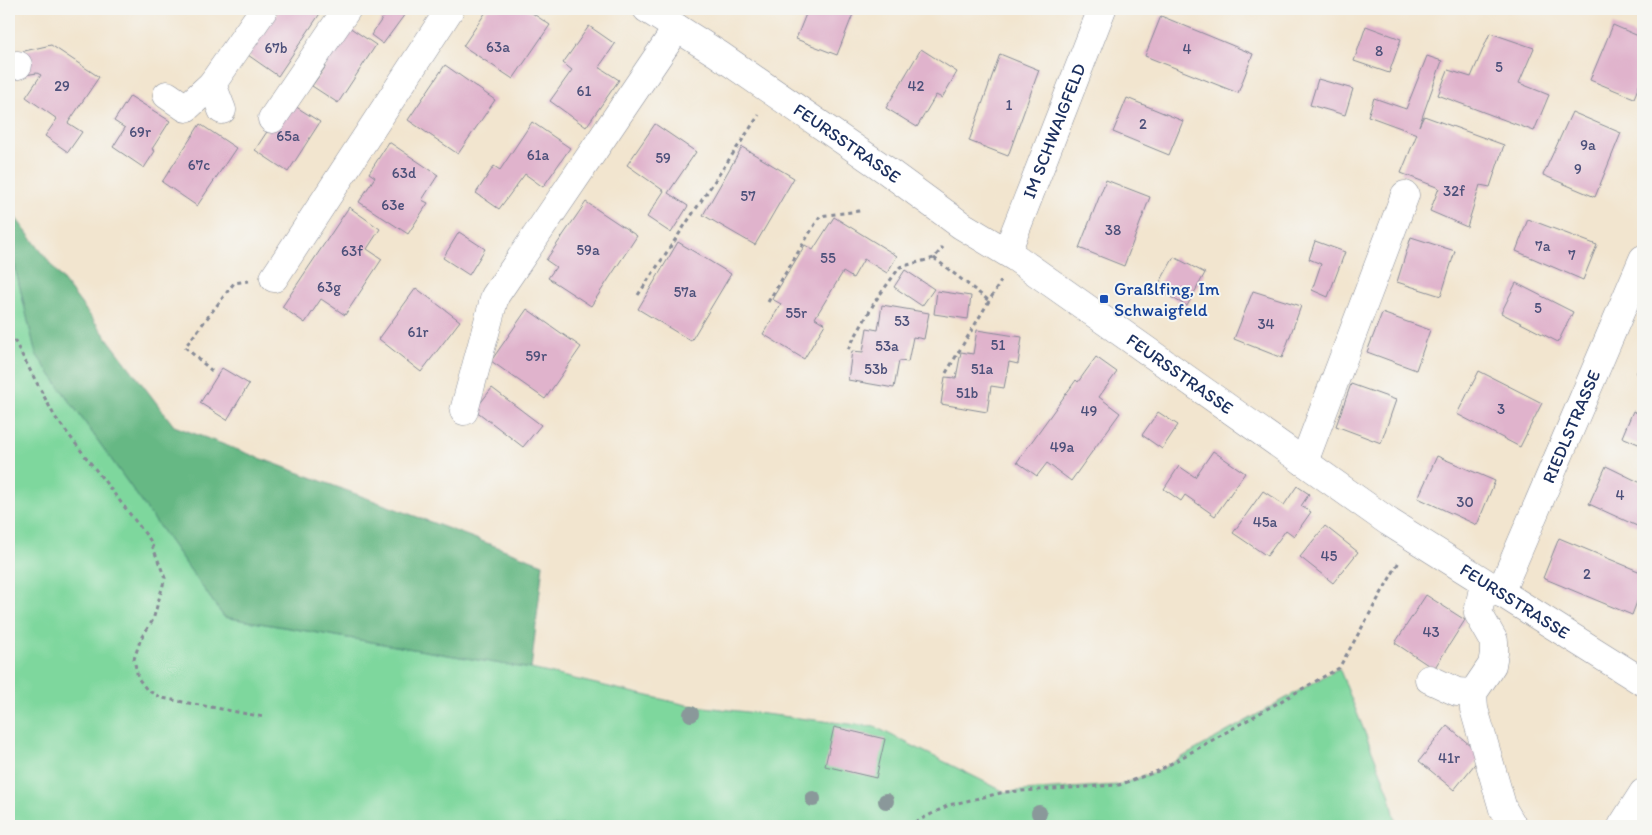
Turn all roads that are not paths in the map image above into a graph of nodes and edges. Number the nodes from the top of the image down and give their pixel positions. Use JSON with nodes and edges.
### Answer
{"nodes":[{"id":1,"x":264,"y":9,"type":"edge"},
{"id":2,"x":347,"y":9,"type":"edge"},
{"id":3,"x":450,"y":9,"type":"edge"},
{"id":4,"x":647,"y":9,"type":"edge"},
{"id":5,"x":1102,"y":9,"type":"edge"},
{"id":6,"x":677,"y":28,"type":"junction"},
{"id":7,"x":212,"y":84,"type":"junction"},
{"id":8,"x":167,"y":95,"type":"dead end"},
{"id":9,"x":222,"y":110,"type":"dead end"},
{"id":10,"x":272,"y":119,"type":"dead end"},
{"id":11,"x":1405,"y":195,"type":"dead end"},
{"id":12,"x":1011,"y":255,"type":"junction"},
{"id":13,"x":1643,"y":259,"type":"edge"},
{"id":14,"x":274,"y":278,"type":"road end"},
{"id":15,"x":464,"y":411,"type":"dead end"},
{"id":16,"x":1304,"y":462,"type":"junction"},
{"id":17,"x":1492,"y":588,"type":"junction"},
{"id":18,"x":1429,"y":678,"type":"dead end"},
{"id":19,"x":1643,"y":682,"type":"edge"},
{"id":20,"x":1473,"y":693,"type":"junction"},
{"id":21,"x":1643,"y":793,"type":"edge"},
{"id":22,"x":1513,"y":826,"type":"edge"},
{"id":23,"x":1622,"y":826,"type":"edge"}],
"edges":[{"from":1,"to":7,"type":"street"},
{"from":2,"to":10,"type":"street"},
{"from":3,"to":14,"type":"street"},
{"from":4,"to":6,"type":"street","name":"FEURSSTRASSE"},
{"from":5,"to":12,"type":"street","name":"IM SCHWAIGFELD"},
{"from":6,"to":12,"type":"street","name":"FEURSSTRASSE"},
{"from":6,"to":15,"type":"street"},
{"from":7,"to":8,"type":"street"},
{"from":7,"to":9,"type":"street"},
{"from":11,"to":16,"type":"street"},
{"from":12,"to":16,"type":"street","name":"FEURSSTRASSE"},
{"from":13,"to":17,"type":"street","name":"RIEDLSTRASSE"},
{"from":16,"to":17,"type":"street","name":"FEURSSTRASSE"},
{"from":17,"to":19,"type":"street","name":"FEURSSTRASSE"},
{"from":17,"to":20,"type":"street","name":"RIEDLSTRASSE"},
{"from":18,"to":20,"type":"street"},
{"from":20,"to":22,"type":"street"},
{"from":21,"to":23,"type":"street"}]}
